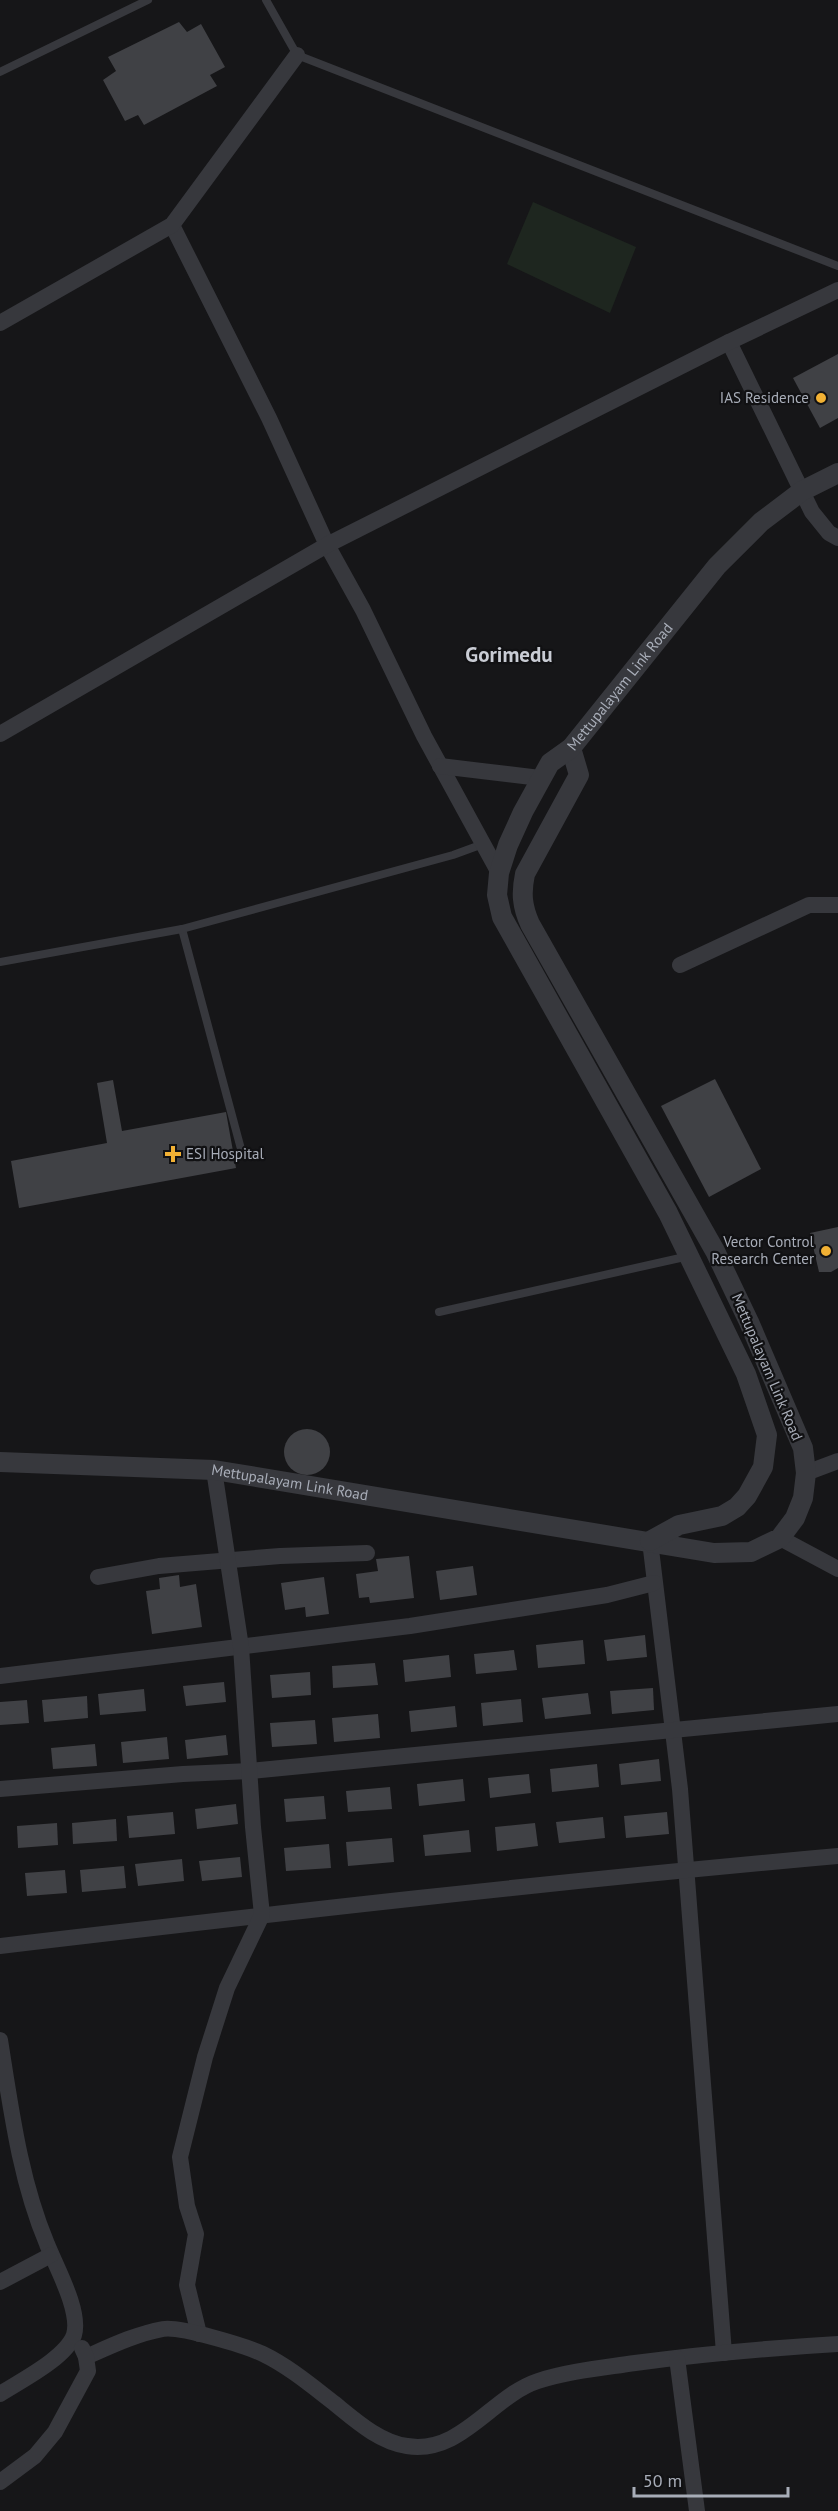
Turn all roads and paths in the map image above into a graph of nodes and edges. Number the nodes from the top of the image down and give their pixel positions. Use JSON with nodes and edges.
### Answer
{"nodes":[{"id":1,"x":148,"y":0,"type":"edge"},
{"id":2,"x":266,"y":0,"type":"edge"},
{"id":3,"x":297,"y":55,"type":"junction"},
{"id":4,"x":0,"y":72,"type":"edge"},
{"id":5,"x":172,"y":225,"type":"junction"},
{"id":6,"x":838,"y":266,"type":"edge"},
{"id":7,"x":838,"y":290,"type":"edge"},
{"id":8,"x":0,"y":323,"type":"edge"},
{"id":9,"x":729,"y":342,"type":"junction"},
{"id":10,"x":838,"y":473,"type":"edge"},
{"id":11,"x":802,"y":491,"type":"junction"},
{"id":12,"x":838,"y":538,"type":"edge"},
{"id":13,"x":327,"y":545,"type":"junction"},
{"id":14,"x":0,"y":734,"type":"edge"},
{"id":15,"x":571,"y":748,"type":"junction"},
{"id":16,"x":440,"y":766,"type":"junction"},
{"id":17,"x":540,"y":778,"type":"junction"},
{"id":18,"x":483,"y":844,"type":"junction"},
{"id":19,"x":499,"y":873,"type":"junction"},
{"id":20,"x":838,"y":905,"type":"edge"},
{"id":21,"x":182,"y":929,"type":"junction"},
{"id":22,"x":0,"y":962,"type":"edge"},
{"id":23,"x":680,"y":965,"type":"dead end"},
{"id":24,"x":241,"y":1149,"type":"dead end"},
{"id":25,"x":689,"y":1256,"type":"junction"},
{"id":26,"x":439,"y":1312,"type":"dead end"},
{"id":27,"x":838,"y":1461,"type":"edge"},
{"id":28,"x":0,"y":1462,"type":"edge"},
{"id":29,"x":214,"y":1470,"type":"junction"},
{"id":30,"x":806,"y":1473,"type":"junction"},
{"id":31,"x":780,"y":1538,"type":"junction"},
{"id":32,"x":650,"y":1541,"type":"junction"},
{"id":33,"x":367,"y":1553,"type":"dead end"},
{"id":34,"x":228,"y":1560,"type":"junction"},
{"id":35,"x":838,"y":1569,"type":"edge"},
{"id":36,"x":98,"y":1577,"type":"dead end"},
{"id":37,"x":654,"y":1583,"type":"junction"},
{"id":38,"x":242,"y":1647,"type":"junction"},
{"id":39,"x":0,"y":1676,"type":"edge"},
{"id":40,"x":838,"y":1714,"type":"edge"},
{"id":41,"x":672,"y":1730,"type":"junction"},
{"id":42,"x":250,"y":1771,"type":"junction"},
{"id":43,"x":0,"y":1789,"type":"edge"},
{"id":44,"x":838,"y":1856,"type":"edge"},
{"id":45,"x":685,"y":1869,"type":"junction"},
{"id":46,"x":262,"y":1915,"type":"junction"},
{"id":47,"x":0,"y":1946,"type":"edge"},
{"id":48,"x":0,"y":2040,"type":"edge"},
{"id":49,"x":4,"y":2086,"type":"edge"},
{"id":50,"x":51,"y":2255,"type":"junction"},
{"id":51,"x":0,"y":2282,"type":"edge"},
{"id":52,"x":199,"y":2334,"type":"junction"},
{"id":53,"x":74,"y":2335,"type":"junction"},
{"id":54,"x":838,"y":2344,"type":"edge"},
{"id":55,"x":724,"y":2354,"type":"junction"},
{"id":56,"x":86,"y":2357,"type":"junction"},
{"id":57,"x":677,"y":2358,"type":"junction"},
{"id":58,"x":0,"y":2394,"type":"edge"},
{"id":59,"x":0,"y":2482,"type":"edge"},
{"id":60,"x":697,"y":2511,"type":"edge"}],
"edges":[{"from":1,"to":4,"type":"lane"},
{"from":2,"to":3,"type":"lane"},
{"from":3,"to":5,"type":"street"},
{"from":3,"to":6,"type":"lane"},
{"from":5,"to":8,"type":"street"},
{"from":5,"to":13,"type":"street"},
{"from":7,"to":9,"type":"street"},
{"from":9,"to":11,"type":"street"},
{"from":9,"to":13,"type":"street"},
{"from":10,"to":11,"type":"street","name":"Mettupalayam Link Road"},
{"from":11,"to":12,"type":"street"},
{"from":11,"to":15,"type":"street","name":"Mettupalayam Link Road"},
{"from":13,"to":14,"type":"street"},
{"from":13,"to":16,"type":"street"},
{"from":15,"to":17,"type":"street"},
{"from":15,"to":30,"type":"street","name":"Mettupalayam Link Road"},
{"from":16,"to":17,"type":"street"},
{"from":16,"to":18,"type":"street"},
{"from":17,"to":19,"type":"street"},
{"from":18,"to":19,"type":"street"},
{"from":18,"to":21,"type":"lane"},
{"from":19,"to":25,"type":"street"},
{"from":20,"to":23,"type":"street"},
{"from":21,"to":22,"type":"lane"},
{"from":21,"to":24,"type":"lane"},
{"from":25,"to":26,"type":"lane"},
{"from":25,"to":32,"type":"street"},
{"from":27,"to":30,"type":"street"},
{"from":28,"to":29,"type":"street","name":"Mettupalayam Link Road"},
{"from":29,"to":32,"type":"street","name":"Mettupalayam Link Road"},
{"from":29,"to":34,"type":"street"},
{"from":30,"to":31,"type":"street","name":"Mettupalayam Link Road"},
{"from":31,"to":32,"type":"street","name":"Mettupalayam Link Road"},
{"from":31,"to":35,"type":"street"},
{"from":32,"to":37,"type":"street"},
{"from":33,"to":34,"type":"street"},
{"from":34,"to":36,"type":"street"},
{"from":34,"to":38,"type":"street"},
{"from":37,"to":38,"type":"street"},
{"from":37,"to":41,"type":"street"},
{"from":38,"to":39,"type":"street"},
{"from":38,"to":42,"type":"street"},
{"from":40,"to":41,"type":"street"},
{"from":41,"to":42,"type":"street"},
{"from":41,"to":45,"type":"street"},
{"from":42,"to":43,"type":"street"},
{"from":42,"to":46,"type":"street"},
{"from":44,"to":45,"type":"street"},
{"from":45,"to":46,"type":"street"},
{"from":45,"to":55,"type":"street"},
{"from":46,"to":47,"type":"street"},
{"from":46,"to":52,"type":"street"},
{"from":48,"to":49,"type":"street"},
{"from":49,"to":50,"type":"street"},
{"from":50,"to":51,"type":"street"},
{"from":50,"to":53,"type":"street"},
{"from":52,"to":56,"type":"street"},
{"from":52,"to":57,"type":"street"},
{"from":53,"to":56,"type":"street"},
{"from":53,"to":58,"type":"street"},
{"from":54,"to":55,"type":"street"},
{"from":55,"to":57,"type":"street"},
{"from":56,"to":59,"type":"street"},
{"from":57,"to":60,"type":"street"}]}
